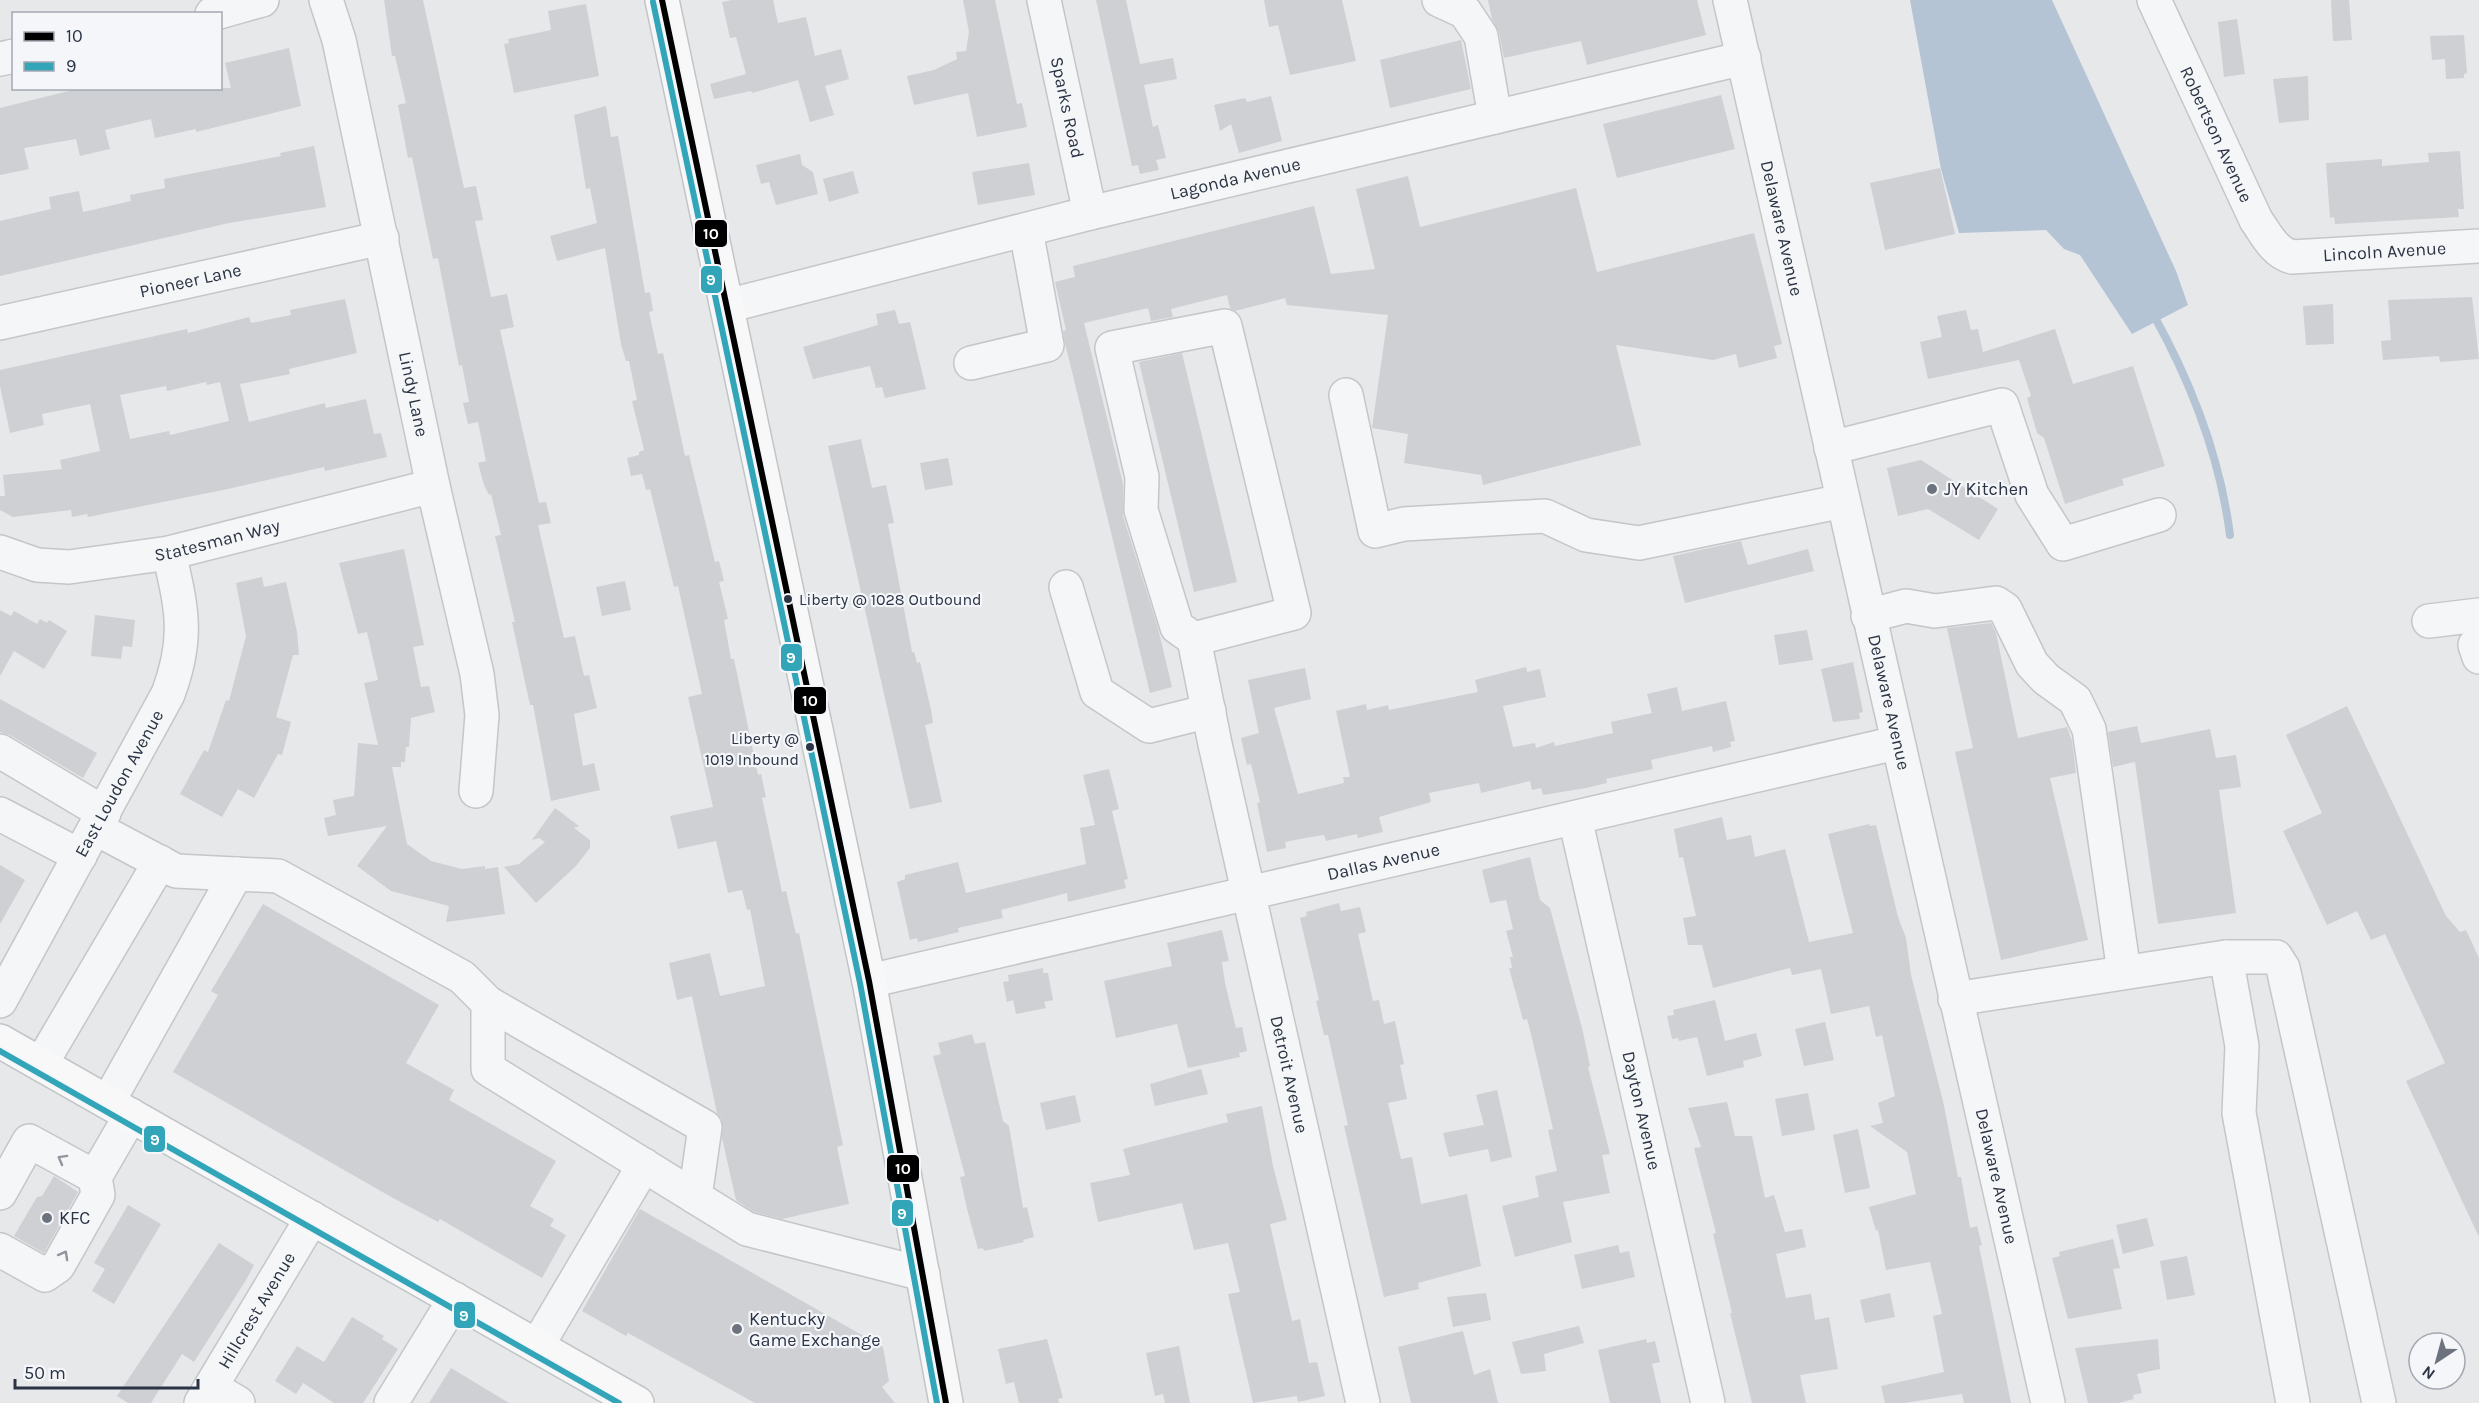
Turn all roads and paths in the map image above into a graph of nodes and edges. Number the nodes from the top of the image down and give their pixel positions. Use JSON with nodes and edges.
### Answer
{"nodes":[{"id":1,"x":262,"y":0,"type":"edge"},
{"id":2,"x":326,"y":0,"type":"edge"},
{"id":3,"x":662,"y":0,"type":"edge"},
{"id":4,"x":1044,"y":0,"type":"edge"},
{"id":5,"x":1439,"y":0,"type":"edge"},
{"id":6,"x":1730,"y":0,"type":"edge"},
{"id":7,"x":2154,"y":0,"type":"edge"},
{"id":8,"x":219,"y":12,"type":"edge"},
{"id":9,"x":1744,"y":58,"type":"junction"},
{"id":10,"x":1495,"y":117,"type":"junction"},
{"id":11,"x":1090,"y":213,"type":"junction"},
{"id":12,"x":1026,"y":230,"type":"junction"},
{"id":13,"x":382,"y":238,"type":"junction"},
{"id":14,"x":2479,"y":246,"type":"edge"},
{"id":15,"x":2292,"y":257,"type":"joint"},
{"id":16,"x":727,"y":306,"type":"junction"},
{"id":17,"x":0,"y":323,"type":"edge"},
{"id":18,"x":971,"y":363,"type":"dead end"},
{"id":19,"x":1346,"y":395,"type":"dead end"},
{"id":20,"x":1831,"y":448,"type":"junction"},
{"id":21,"x":433,"y":486,"type":"junction"},
{"id":22,"x":1843,"y":501,"type":"junction"},
{"id":23,"x":2159,"y":515,"type":"dead end"},
{"id":24,"x":0,"y":552,"type":"edge"},
{"id":25,"x":169,"y":553,"type":"junction"},
{"id":26,"x":1066,"y":587,"type":"dead end"},
{"id":27,"x":1868,"y":616,"type":"junction"},
{"id":28,"x":2429,"y":621,"type":"dead end"},
{"id":29,"x":1194,"y":639,"type":"junction"},
{"id":30,"x":2478,"y":639,"type":"edge"},
{"id":31,"x":1209,"y":711,"type":"junction"},
{"id":32,"x":1896,"y":743,"type":"junction"},
{"id":33,"x":0,"y":751,"type":"edge"},
{"id":34,"x":476,"y":790,"type":"dead end"},
{"id":35,"x":0,"y":814,"type":"edge"},
{"id":36,"x":1575,"y":818,"type":"junction"},
{"id":37,"x":93,"y":832,"type":"junction"},
{"id":38,"x":160,"y":862,"type":"junction"},
{"id":39,"x":236,"y":874,"type":"junction"},
{"id":40,"x":1249,"y":893,"type":"junction"},
{"id":41,"x":2226,"y":957,"type":"junction"},
{"id":42,"x":2124,"y":972,"type":"junction"},
{"id":43,"x":869,"y":981,"type":"junction"},
{"id":44,"x":1955,"y":999,"type":"junction"},
{"id":45,"x":0,"y":1001,"type":"edge"},
{"id":46,"x":488,"y":1003,"type":"junction"},
{"id":47,"x":0,"y":1041,"type":"edge"},
{"id":48,"x":41,"y":1064,"type":"junction"},
{"id":49,"x":119,"y":1109,"type":"junction"},
{"id":50,"x":644,"y":1165,"type":"junction"},
{"id":51,"x":95,"y":1177,"type":"junction"},
{"id":52,"x":0,"y":1193,"type":"edge"},
{"id":53,"x":695,"y":1197,"type":"junction"},
{"id":54,"x":312,"y":1218,"type":"junction"},
{"id":55,"x":0,"y":1250,"type":"edge"},
{"id":56,"x":923,"y":1275,"type":"junction"},
{"id":57,"x":454,"y":1299,"type":"junction"},
{"id":58,"x":537,"y":1347,"type":"junction"},
{"id":59,"x":217,"y":1398,"type":"edge"},
{"id":60,"x":391,"y":1403,"type":"edge"},
{"id":61,"x":637,"y":1403,"type":"edge"},
{"id":62,"x":946,"y":1403,"type":"edge"},
{"id":63,"x":1363,"y":1403,"type":"edge"},
{"id":64,"x":1708,"y":1403,"type":"edge"},
{"id":65,"x":2048,"y":1403,"type":"edge"},
{"id":66,"x":2293,"y":1403,"type":"edge"},
{"id":67,"x":2379,"y":1403,"type":"edge"}],
"edges":[{"from":1,"to":8,"type":"street"},
{"from":2,"to":13,"type":"street","name":"Lindy Lane"},
{"from":3,"to":16,"type":"main road"},
{"from":4,"to":11,"type":"street","name":"Sparks Road"},
{"from":5,"to":10,"type":"street"},
{"from":6,"to":9,"type":"street","name":"Delaware Avenue"},
{"from":7,"to":15,"type":"street","name":"Robertson Avenue"},
{"from":9,"to":10,"type":"street","name":"Lagonda Avenue"},
{"from":9,"to":20,"type":"street","name":"Delaware Avenue"},
{"from":10,"to":11,"type":"street","name":"Lagonda Avenue"},
{"from":11,"to":12,"type":"street","name":"Lagonda Avenue"},
{"from":12,"to":16,"type":"street","name":"Lagonda Avenue"},
{"from":12,"to":18,"type":"street"},
{"from":13,"to":17,"type":"street","name":"Pioneer Lane"},
{"from":13,"to":21,"type":"street","name":"Lindy Lane"},
{"from":14,"to":15,"type":"street","name":"Lincoln Avenue"},
{"from":16,"to":43,"type":"main road"},
{"from":19,"to":22,"type":"street"},
{"from":20,"to":22,"type":"street","name":"Delaware Avenue"},
{"from":20,"to":23,"type":"street"},
{"from":21,"to":25,"type":"street","name":"Statesman Way"},
{"from":21,"to":34,"type":"street","name":"Lindy Lane"},
{"from":22,"to":27,"type":"street","name":"Delaware Avenue"},
{"from":24,"to":25,"type":"street","name":"Statesman Way"},
{"from":25,"to":37,"type":"street","name":"East Loudon Avenue"},
{"from":26,"to":31,"type":"street"},
{"from":27,"to":32,"type":"street","name":"Delaware Avenue"},
{"from":27,"to":42,"type":"street"},
{"from":28,"to":30,"type":"street"},
{"from":29,"to":29,"type":"street"},
{"from":29,"to":31,"type":"street","name":"Detroit Avenue"},
{"from":31,"to":40,"type":"street","name":"Detroit Avenue"},
{"from":32,"to":36,"type":"street","name":"Dallas Avenue"},
{"from":32,"to":44,"type":"street","name":"Delaware Avenue"},
{"from":33,"to":37,"type":"street"},
{"from":35,"to":37,"type":"street"},
{"from":36,"to":40,"type":"street","name":"Dallas Avenue"},
{"from":36,"to":64,"type":"street","name":"Dayton Avenue"},
{"from":37,"to":38,"type":"street"},
{"from":37,"to":45,"type":"street","name":"East Loudon Avenue"},
{"from":38,"to":39,"type":"street"},
{"from":38,"to":48,"type":"street"},
{"from":39,"to":46,"type":"street"},
{"from":39,"to":49,"type":"street"},
{"from":40,"to":43,"type":"street","name":"Dallas Avenue"},
{"from":40,"to":63,"type":"street","name":"Detroit Avenue"},
{"from":41,"to":42,"type":"street"},
{"from":41,"to":66,"type":"street"},
{"from":41,"to":67,"type":"street"},
{"from":42,"to":44,"type":"street"},
{"from":43,"to":56,"type":"main road"},
{"from":44,"to":65,"type":"street","name":"Delaware Avenue"},
{"from":46,"to":50,"type":"street"},
{"from":46,"to":53,"type":"street"},
{"from":47,"to":48,"type":"main road"},
{"from":48,"to":49,"type":"main road"},
{"from":49,"to":51,"type":"street"},
{"from":49,"to":54,"type":"main road"},
{"from":50,"to":53,"type":"street"},
{"from":50,"to":58,"type":"street"},
{"from":51,"to":52,"type":"street","one_way":true},
{"from":55,"to":51,"type":"street","one_way":true},
{"from":53,"to":56,"type":"street"},
{"from":54,"to":57,"type":"main road"},
{"from":54,"to":59,"type":"street","name":"Hillcrest Avenue"},
{"from":56,"to":62,"type":"main road"},
{"from":57,"to":58,"type":"main road"},
{"from":57,"to":60,"type":"street"},
{"from":58,"to":61,"type":"main road"}]}
